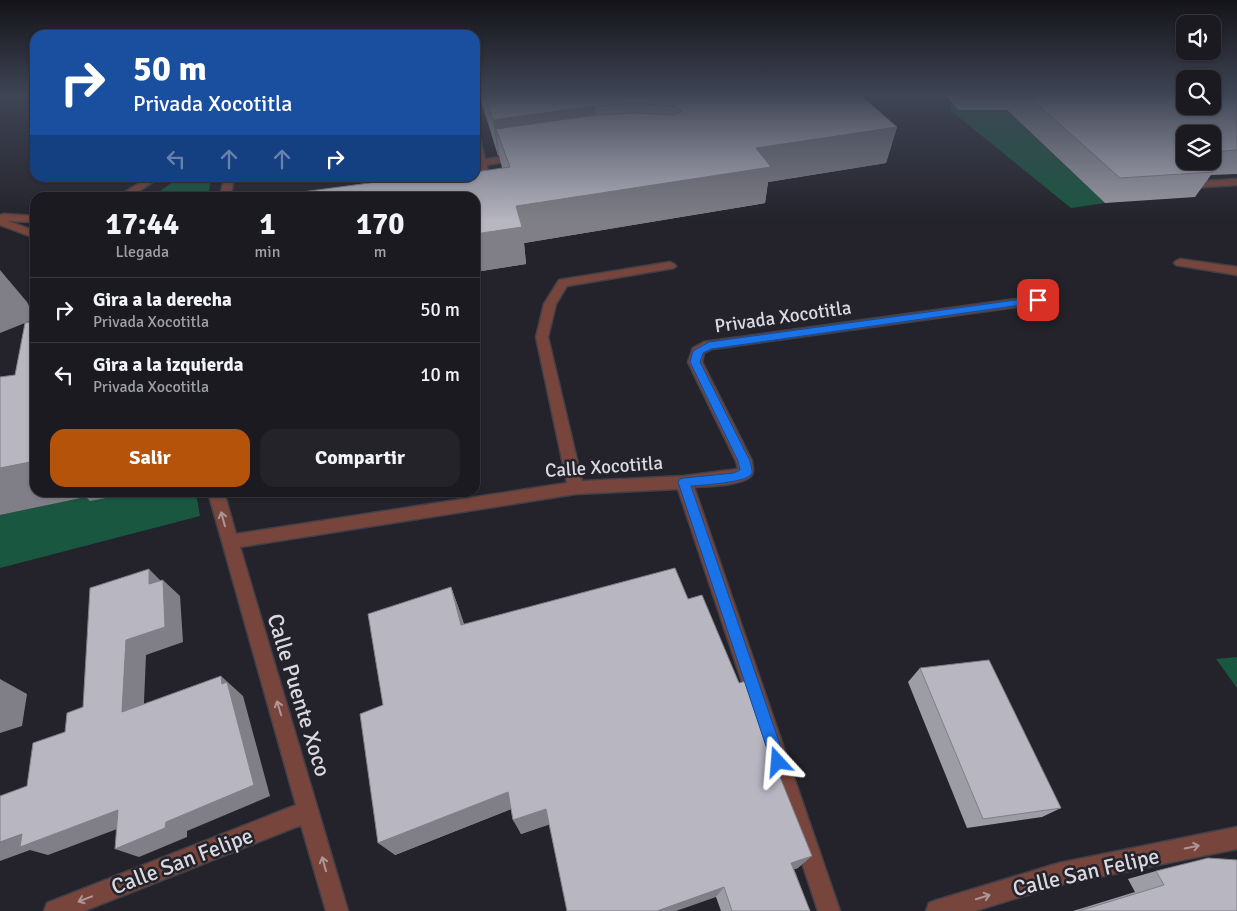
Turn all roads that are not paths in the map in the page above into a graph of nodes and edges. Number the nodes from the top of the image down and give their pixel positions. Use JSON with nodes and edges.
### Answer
{"nodes":[{"id":1,"x":528,"y":156,"type":"edge"},
{"id":2,"x":480,"y":159,"type":"edge"},
{"id":3,"x":481,"y":163,"type":"junction"},
{"id":4,"x":480,"y":180,"type":"edge"},
{"id":5,"x":147,"y":182,"type":"edge"},
{"id":6,"x":478,"y":182,"type":"edge"},
{"id":7,"x":1237,"y":182,"type":"edge"},
{"id":8,"x":1188,"y":185,"type":"edge"},
{"id":9,"x":457,"y":186,"type":"edge"},
{"id":10,"x":130,"y":192,"type":"edge"},
{"id":11,"x":0,"y":217,"type":"edge"},
{"id":12,"x":30,"y":219,"type":"edge"},
{"id":13,"x":0,"y":221,"type":"edge"},
{"id":14,"x":30,"y":233,"type":"edge"},
{"id":15,"x":1180,"y":263,"type":"dead end"},
{"id":16,"x":670,"y":266,"type":"dead end"},
{"id":17,"x":1237,"y":271,"type":"edge"},
{"id":18,"x":1038,"y":300,"type":"dead end"},
{"id":19,"x":684,"y":482,"type":"junction"},
{"id":20,"x":576,"y":488,"type":"junction"},
{"id":21,"x":217,"y":497,"type":"edge"},
{"id":22,"x":230,"y":542,"type":"junction"},
{"id":23,"x":309,"y":811,"type":"junction"},
{"id":24,"x":1237,"y":838,"type":"edge"},
{"id":25,"x":55,"y":911,"type":"edge"},
{"id":26,"x":337,"y":911,"type":"edge"},
{"id":27,"x":829,"y":911,"type":"edge"},
{"id":28,"x":937,"y":911,"type":"edge"}],
"edges":[{"from":1,"to":3,"type":"street"},
{"from":2,"to":3,"type":"street"},
{"from":3,"to":4,"type":"street"},
{"from":5,"to":10,"type":"street"},
{"from":6,"to":9,"type":"street"},
{"from":7,"to":8,"type":"street"},
{"from":11,"to":12,"type":"street"},
{"from":13,"to":14,"type":"street"},
{"from":15,"to":17,"type":"street"},
{"from":16,"to":20,"type":"street"},
{"from":18,"to":19,"type":"street","name":"Privada Xocotitla"},
{"from":19,"to":20,"type":"street","name":"Calle Xocotitla"},
{"from":19,"to":27,"type":"street","name":"Calle Xocotitla"},
{"from":20,"to":22,"type":"street","name":"Calle Xocotitla"},
{"from":22,"to":21,"type":"street","name":"Calle Puente Xoco","one_way":true},
{"from":23,"to":22,"type":"street","name":"Calle Puente Xoco","one_way":true},
{"from":23,"to":25,"type":"street","name":"Calle San Felipe","one_way":true},
{"from":26,"to":23,"type":"street","name":"Calle Puente Xoco","one_way":true},
{"from":28,"to":24,"type":"street","name":"Calle San Felipe","one_way":true}]}
